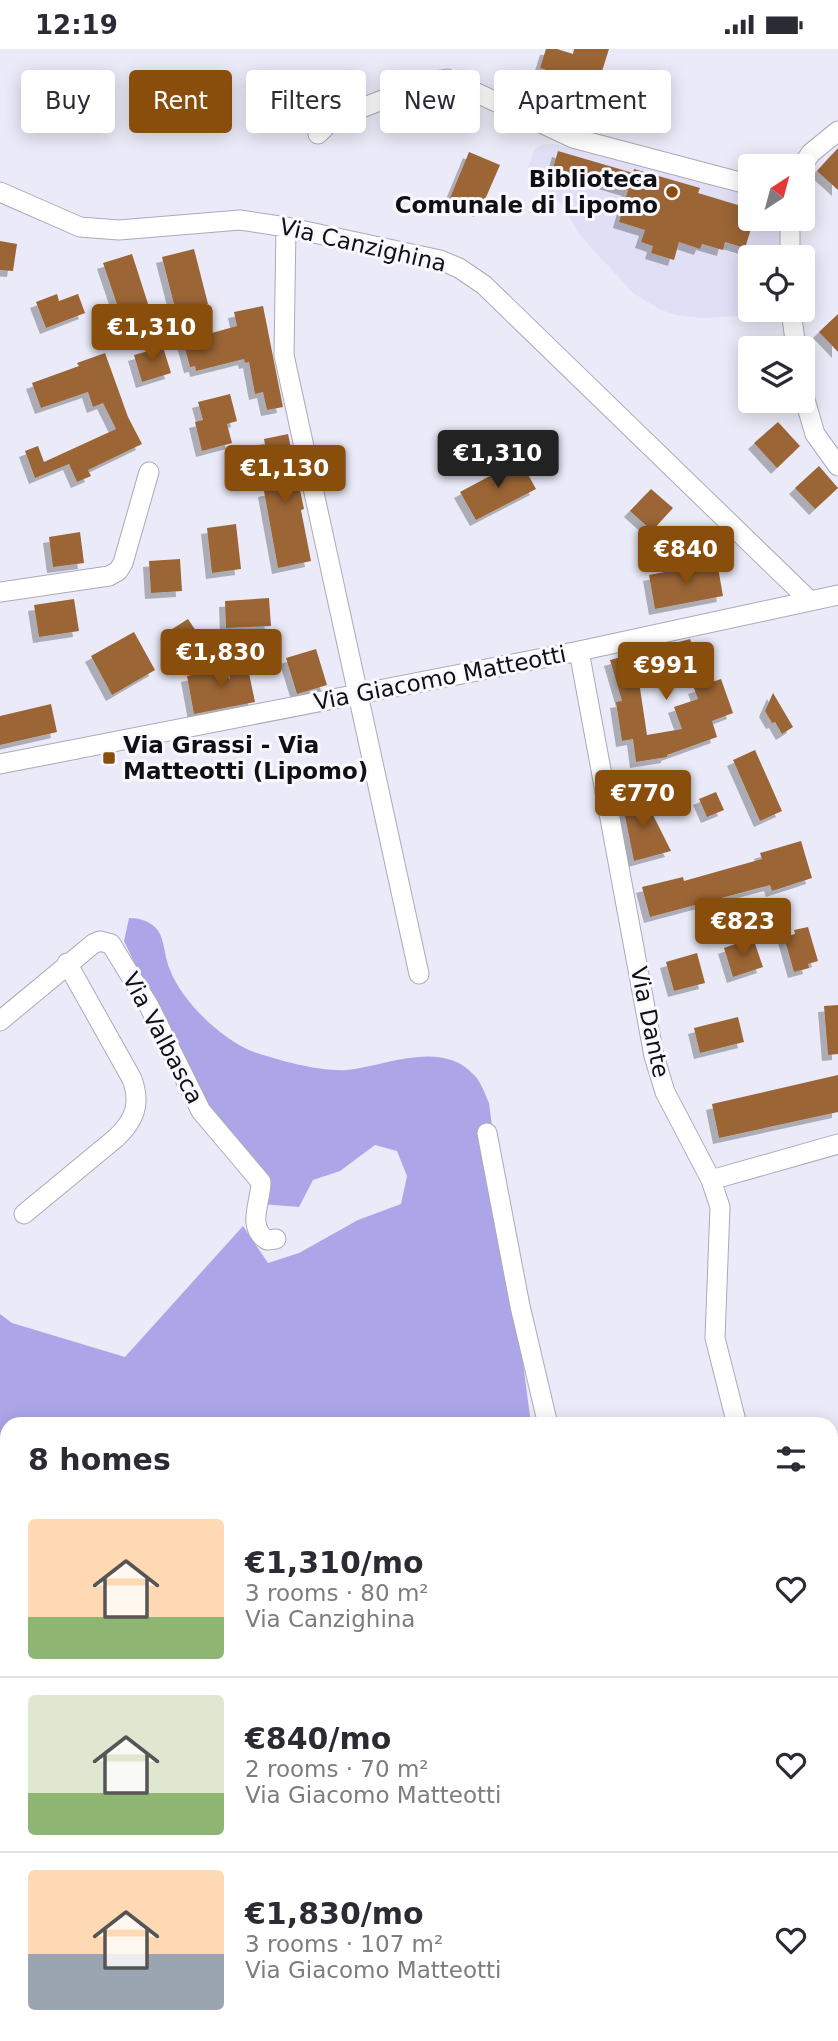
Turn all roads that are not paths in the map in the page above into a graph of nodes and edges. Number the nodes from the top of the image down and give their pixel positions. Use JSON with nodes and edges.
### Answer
{"nodes":[{"id":1,"x":838,"y":131,"type":"edge"},
{"id":2,"x":318,"y":134,"type":"dead end"},
{"id":3,"x":810,"y":154,"type":"edge"},
{"id":4,"x":738,"y":182,"type":"edge"},
{"id":5,"x":0,"y":192,"type":"edge"},
{"id":6,"x":286,"y":227,"type":"junction"},
{"id":7,"x":809,"y":413,"type":"edge"},
{"id":8,"x":838,"y":466,"type":"edge"},
{"id":9,"x":149,"y":472,"type":"dead end"},
{"id":10,"x":0,"y":592,"type":"edge"},
{"id":11,"x":838,"y":595,"type":"edge"},
{"id":12,"x":810,"y":601,"type":"junction"},
{"id":13,"x":579,"y":650,"type":"junction"},
{"id":14,"x":357,"y":695,"type":"junction"},
{"id":15,"x":0,"y":764,"type":"edge"},
{"id":16,"x":68,"y":963,"type":"junction"},
{"id":17,"x":419,"y":974,"type":"dead end"},
{"id":18,"x":0,"y":1021,"type":"edge"},
{"id":19,"x":487,"y":1133,"type":"dead end"},
{"id":20,"x":838,"y":1144,"type":"edge"},
{"id":21,"x":711,"y":1180,"type":"junction"},
{"id":22,"x":24,"y":1214,"type":"dead end"},
{"id":23,"x":276,"y":1240,"type":"dead end"},
{"id":24,"x":546,"y":1417,"type":"edge"},
{"id":25,"x":735,"y":1417,"type":"edge"}],
"edges":[{"from":1,"to":3,"type":"street"},
{"from":2,"to":4,"type":"street"},
{"from":5,"to":6,"type":"street","name":"Via Canzighina"},
{"from":6,"to":12,"type":"street","name":"Via Canzighina"},
{"from":6,"to":14,"type":"street"},
{"from":7,"to":8,"type":"street"},
{"from":9,"to":10,"type":"street"},
{"from":11,"to":12,"type":"street","name":"Via Giacomo Matteotti"},
{"from":12,"to":13,"type":"street","name":"Via Giacomo Matteotti"},
{"from":13,"to":14,"type":"street","name":"Via Giacomo Matteotti"},
{"from":13,"to":21,"type":"street","name":"Via Dante"},
{"from":14,"to":15,"type":"street","name":"Via Giacomo Matteotti"},
{"from":14,"to":17,"type":"street"},
{"from":16,"to":18,"type":"street","name":"Via Valbasca"},
{"from":16,"to":22,"type":"street"},
{"from":16,"to":23,"type":"street","name":"Via Valbasca"},
{"from":19,"to":24,"type":"street"},
{"from":20,"to":21,"type":"street"},
{"from":21,"to":25,"type":"street","name":"Via Dante"}]}
